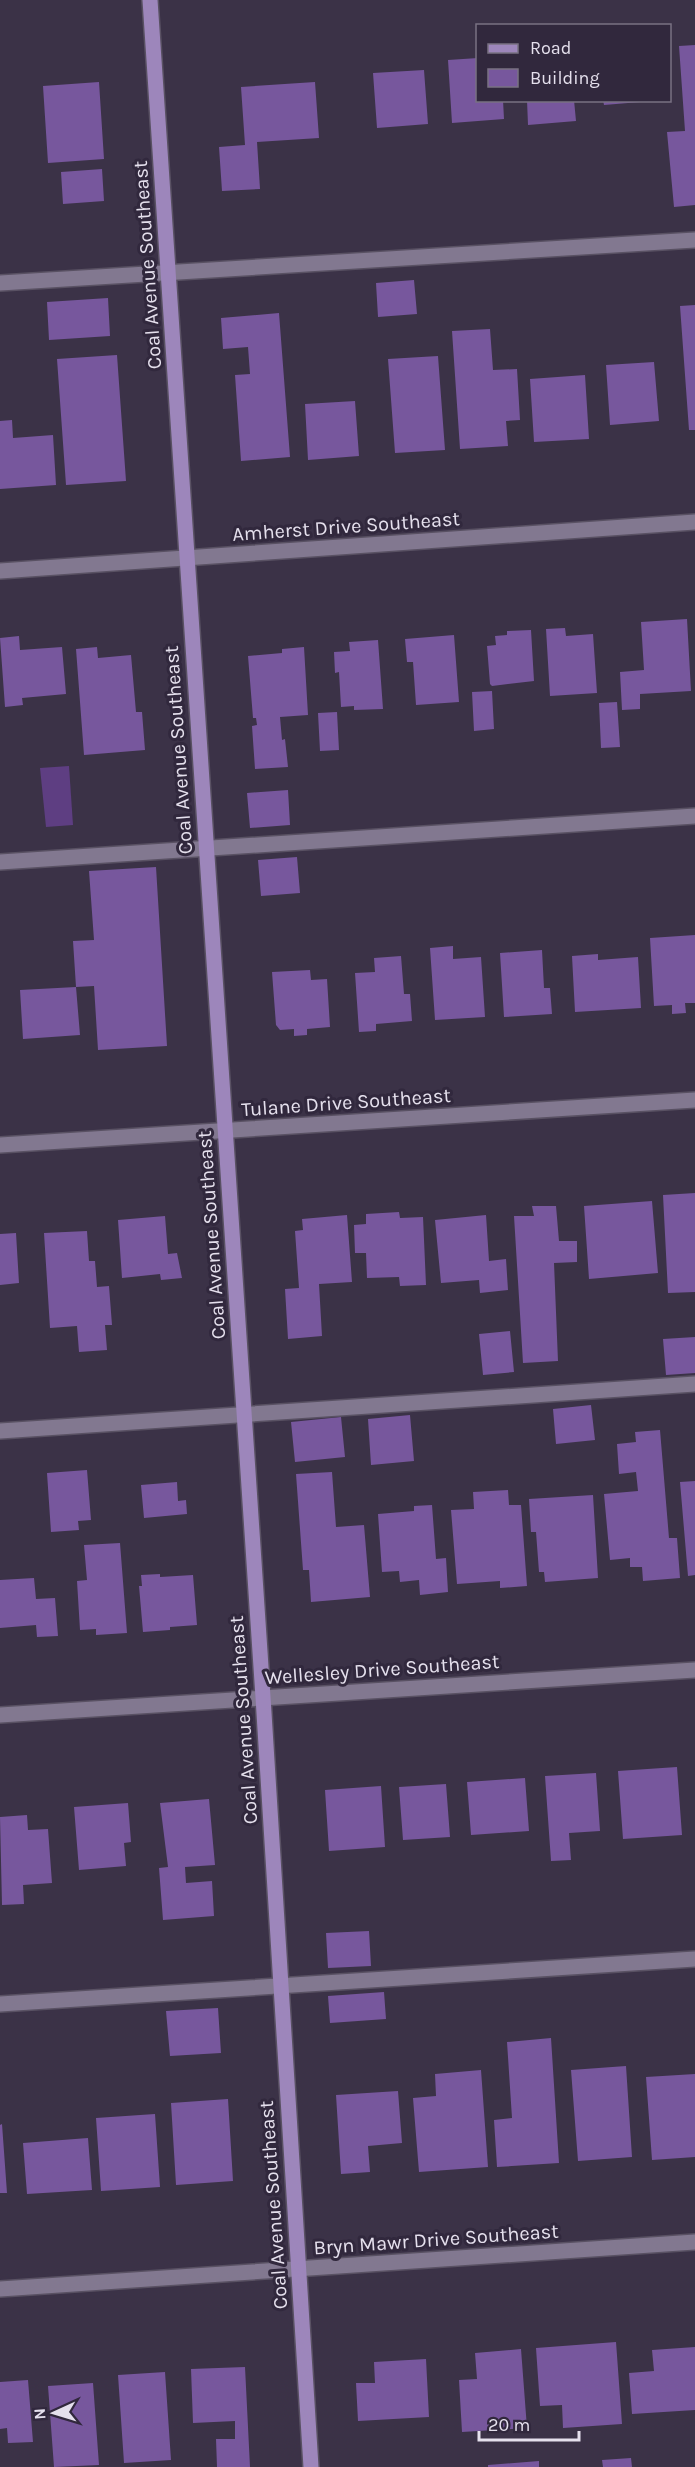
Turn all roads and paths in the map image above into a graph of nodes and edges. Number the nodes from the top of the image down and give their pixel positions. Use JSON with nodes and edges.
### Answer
{"nodes":[{"id":1,"x":150,"y":0,"type":"edge"},
{"id":2,"x":695,"y":240,"type":"edge"},
{"id":3,"x":168,"y":272,"type":"junction"},
{"id":4,"x":0,"y":283,"type":"edge"},
{"id":5,"x":695,"y":522,"type":"edge"},
{"id":6,"x":187,"y":559,"type":"junction"},
{"id":7,"x":0,"y":571,"type":"edge"},
{"id":8,"x":695,"y":816,"type":"edge"},
{"id":9,"x":206,"y":848,"type":"junction"},
{"id":10,"x":0,"y":861,"type":"edge"},
{"id":11,"x":695,"y":1100,"type":"edge"},
{"id":12,"x":225,"y":1131,"type":"junction"},
{"id":13,"x":0,"y":1145,"type":"edge"},
{"id":14,"x":695,"y":1383,"type":"edge"},
{"id":15,"x":244,"y":1415,"type":"junction"},
{"id":16,"x":0,"y":1431,"type":"edge"},
{"id":17,"x":695,"y":1670,"type":"edge"},
{"id":18,"x":263,"y":1698,"type":"junction"},
{"id":19,"x":0,"y":1715,"type":"edge"},
{"id":20,"x":695,"y":1959,"type":"edge"},
{"id":21,"x":281,"y":1987,"type":"junction"},
{"id":22,"x":0,"y":2004,"type":"edge"},
{"id":23,"x":695,"y":2242,"type":"edge"},
{"id":24,"x":298,"y":2269,"type":"junction"},
{"id":25,"x":0,"y":2289,"type":"edge"},
{"id":26,"x":311,"y":2467,"type":"edge"}],
"edges":[{"from":1,"to":3,"type":"main road","name":"Coal Avenue Southeast"},
{"from":2,"to":3,"type":"street"},
{"from":3,"to":4,"type":"street"},
{"from":3,"to":6,"type":"main road","name":"Coal Avenue Southeast"},
{"from":5,"to":6,"type":"street","name":"Amherst Drive Southeast"},
{"from":6,"to":7,"type":"street","name":"Amherst Drive Southeast"},
{"from":6,"to":9,"type":"main road","name":"Coal Avenue Southeast"},
{"from":8,"to":9,"type":"street"},
{"from":9,"to":10,"type":"street"},
{"from":9,"to":12,"type":"main road","name":"Coal Avenue Southeast"},
{"from":11,"to":12,"type":"street","name":"Tulane Drive Southeast"},
{"from":12,"to":13,"type":"street","name":"Tulane Drive Southeast"},
{"from":12,"to":15,"type":"main road","name":"Coal Avenue Southeast"},
{"from":14,"to":15,"type":"street"},
{"from":15,"to":16,"type":"street"},
{"from":15,"to":18,"type":"main road","name":"Coal Avenue Southeast"},
{"from":17,"to":18,"type":"street","name":"Wellesley Drive Southeast"},
{"from":18,"to":19,"type":"street","name":"Wellesley Drive Southeast"},
{"from":18,"to":21,"type":"main road","name":"Coal Avenue Southeast"},
{"from":20,"to":21,"type":"street"},
{"from":21,"to":22,"type":"street"},
{"from":21,"to":24,"type":"main road","name":"Coal Avenue Southeast"},
{"from":23,"to":24,"type":"street","name":"Bryn Mawr Drive Southeast"},
{"from":24,"to":25,"type":"street","name":"Bryn Mawr Drive Southeast"},
{"from":24,"to":26,"type":"main road","name":"Coal Avenue Southeast"}]}
